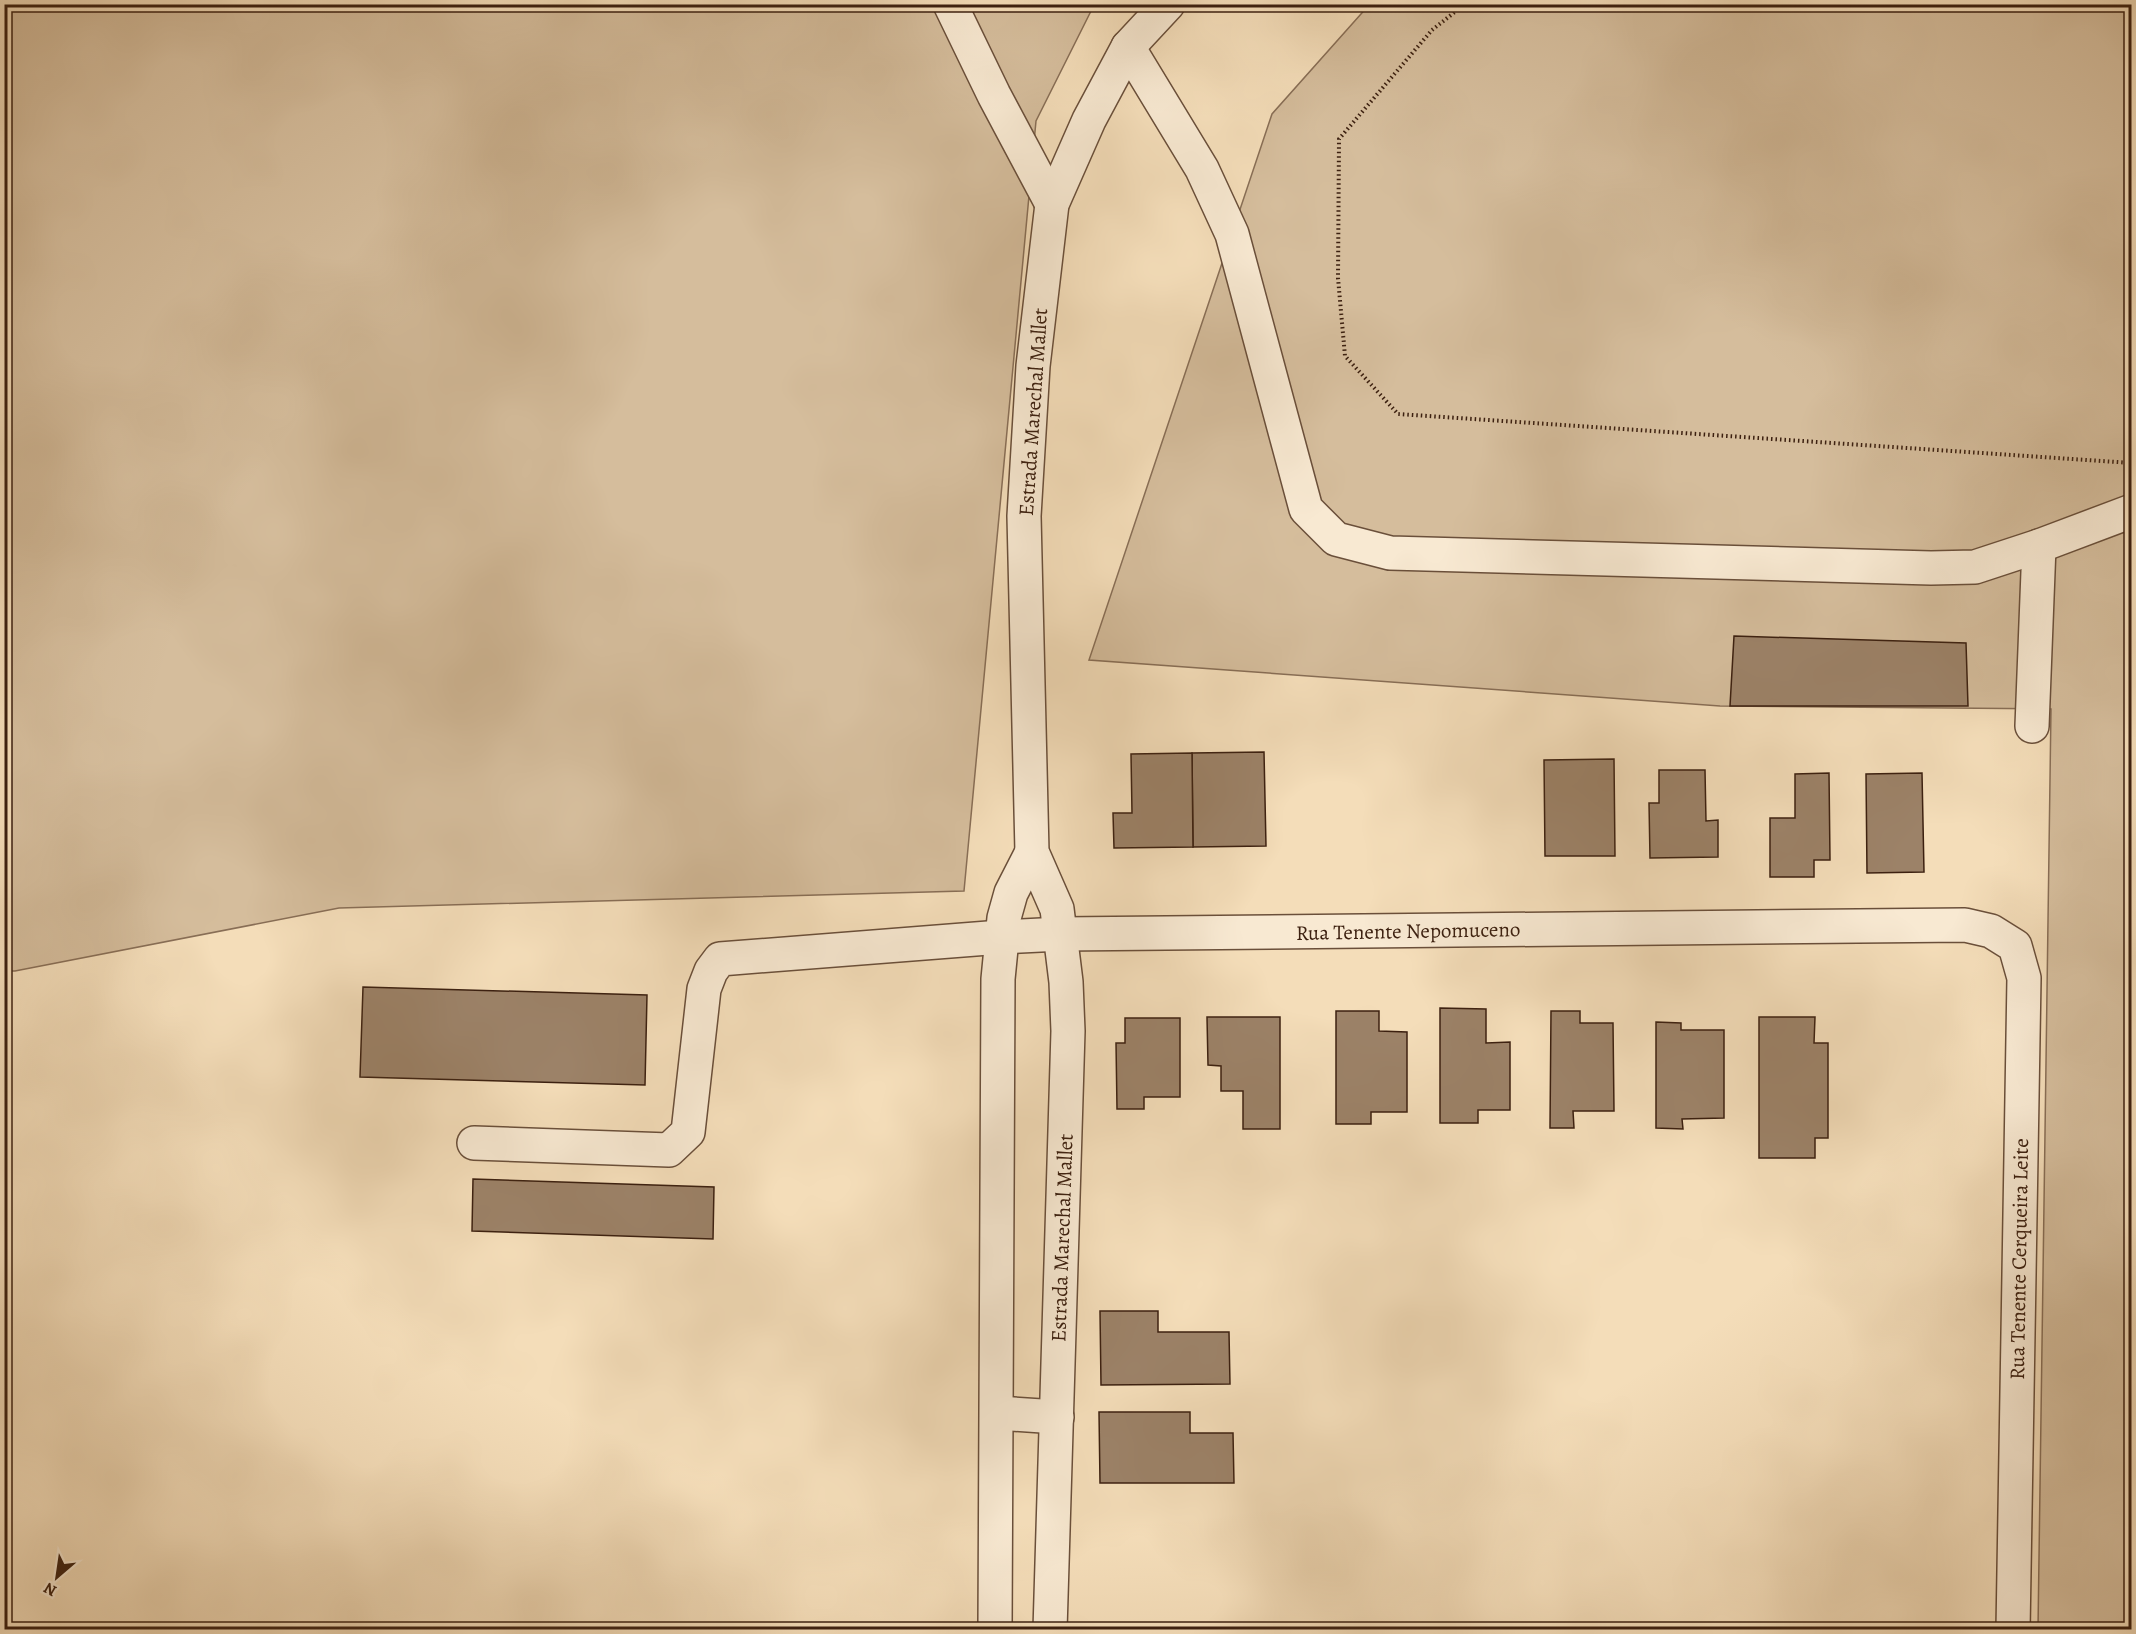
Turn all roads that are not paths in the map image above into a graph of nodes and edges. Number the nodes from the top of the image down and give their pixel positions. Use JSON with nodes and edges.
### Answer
{"nodes":[{"id":1,"x":950,"y":4,"type":"edge"},
{"id":2,"x":1168,"y":4,"type":"edge"},
{"id":3,"x":1128,"y":47,"type":"junction"},
{"id":4,"x":1052,"y":204,"type":"junction"},
{"id":5,"x":2132,"y":511,"type":"edge"},
{"id":6,"x":2039,"y":546,"type":"junction"},
{"id":7,"x":2032,"y":726,"type":"dead end"},
{"id":8,"x":1032,"y":852,"type":"junction"},
{"id":9,"x":1965,"y":925,"type":"joint"},
{"id":10,"x":1060,"y":934,"type":"junction"},
{"id":11,"x":1001,"y":937,"type":"junction"},
{"id":12,"x":474,"y":1143,"type":"dead end"},
{"id":13,"x":997,"y":1413,"type":"junction"},
{"id":14,"x":1057,"y":1417,"type":"junction"},
{"id":15,"x":995,"y":1629,"type":"edge"},
{"id":16,"x":1050,"y":1629,"type":"edge"},
{"id":17,"x":2013,"y":1629,"type":"edge"}],
"edges":[{"from":1,"to":4,"type":"street"},
{"from":2,"to":3,"type":"street","name":"Estrada Marechal Mallet"},
{"from":3,"to":4,"type":"street","name":"Estrada Marechal Mallet"},
{"from":3,"to":6,"type":"street"},
{"from":4,"to":8,"type":"street","name":"Estrada Marechal Mallet"},
{"from":5,"to":6,"type":"street"},
{"from":6,"to":7,"type":"street"},
{"from":8,"to":10,"type":"street","name":"Estrada Marechal Mallet"},
{"from":8,"to":11,"type":"street","name":"Estrada Marechal Mallet"},
{"from":9,"to":10,"type":"street","name":"Rua Tenente Nepomuceno"},
{"from":9,"to":17,"type":"street","name":"Rua Tenente Cerqueira Leite"},
{"from":10,"to":11,"type":"street","name":"Rua Tenente Nepomuceno"},
{"from":10,"to":14,"type":"street","name":"Estrada Marechal Mallet"},
{"from":11,"to":12,"type":"street","name":"Rua Tenente Nepomuceno"},
{"from":11,"to":13,"type":"street","name":"Estrada Marechal Mallet"},
{"from":13,"to":14,"type":"street"},
{"from":13,"to":15,"type":"street","name":"Estrada Marechal Mallet"},
{"from":14,"to":16,"type":"street","name":"Estrada Marechal Mallet"}]}
